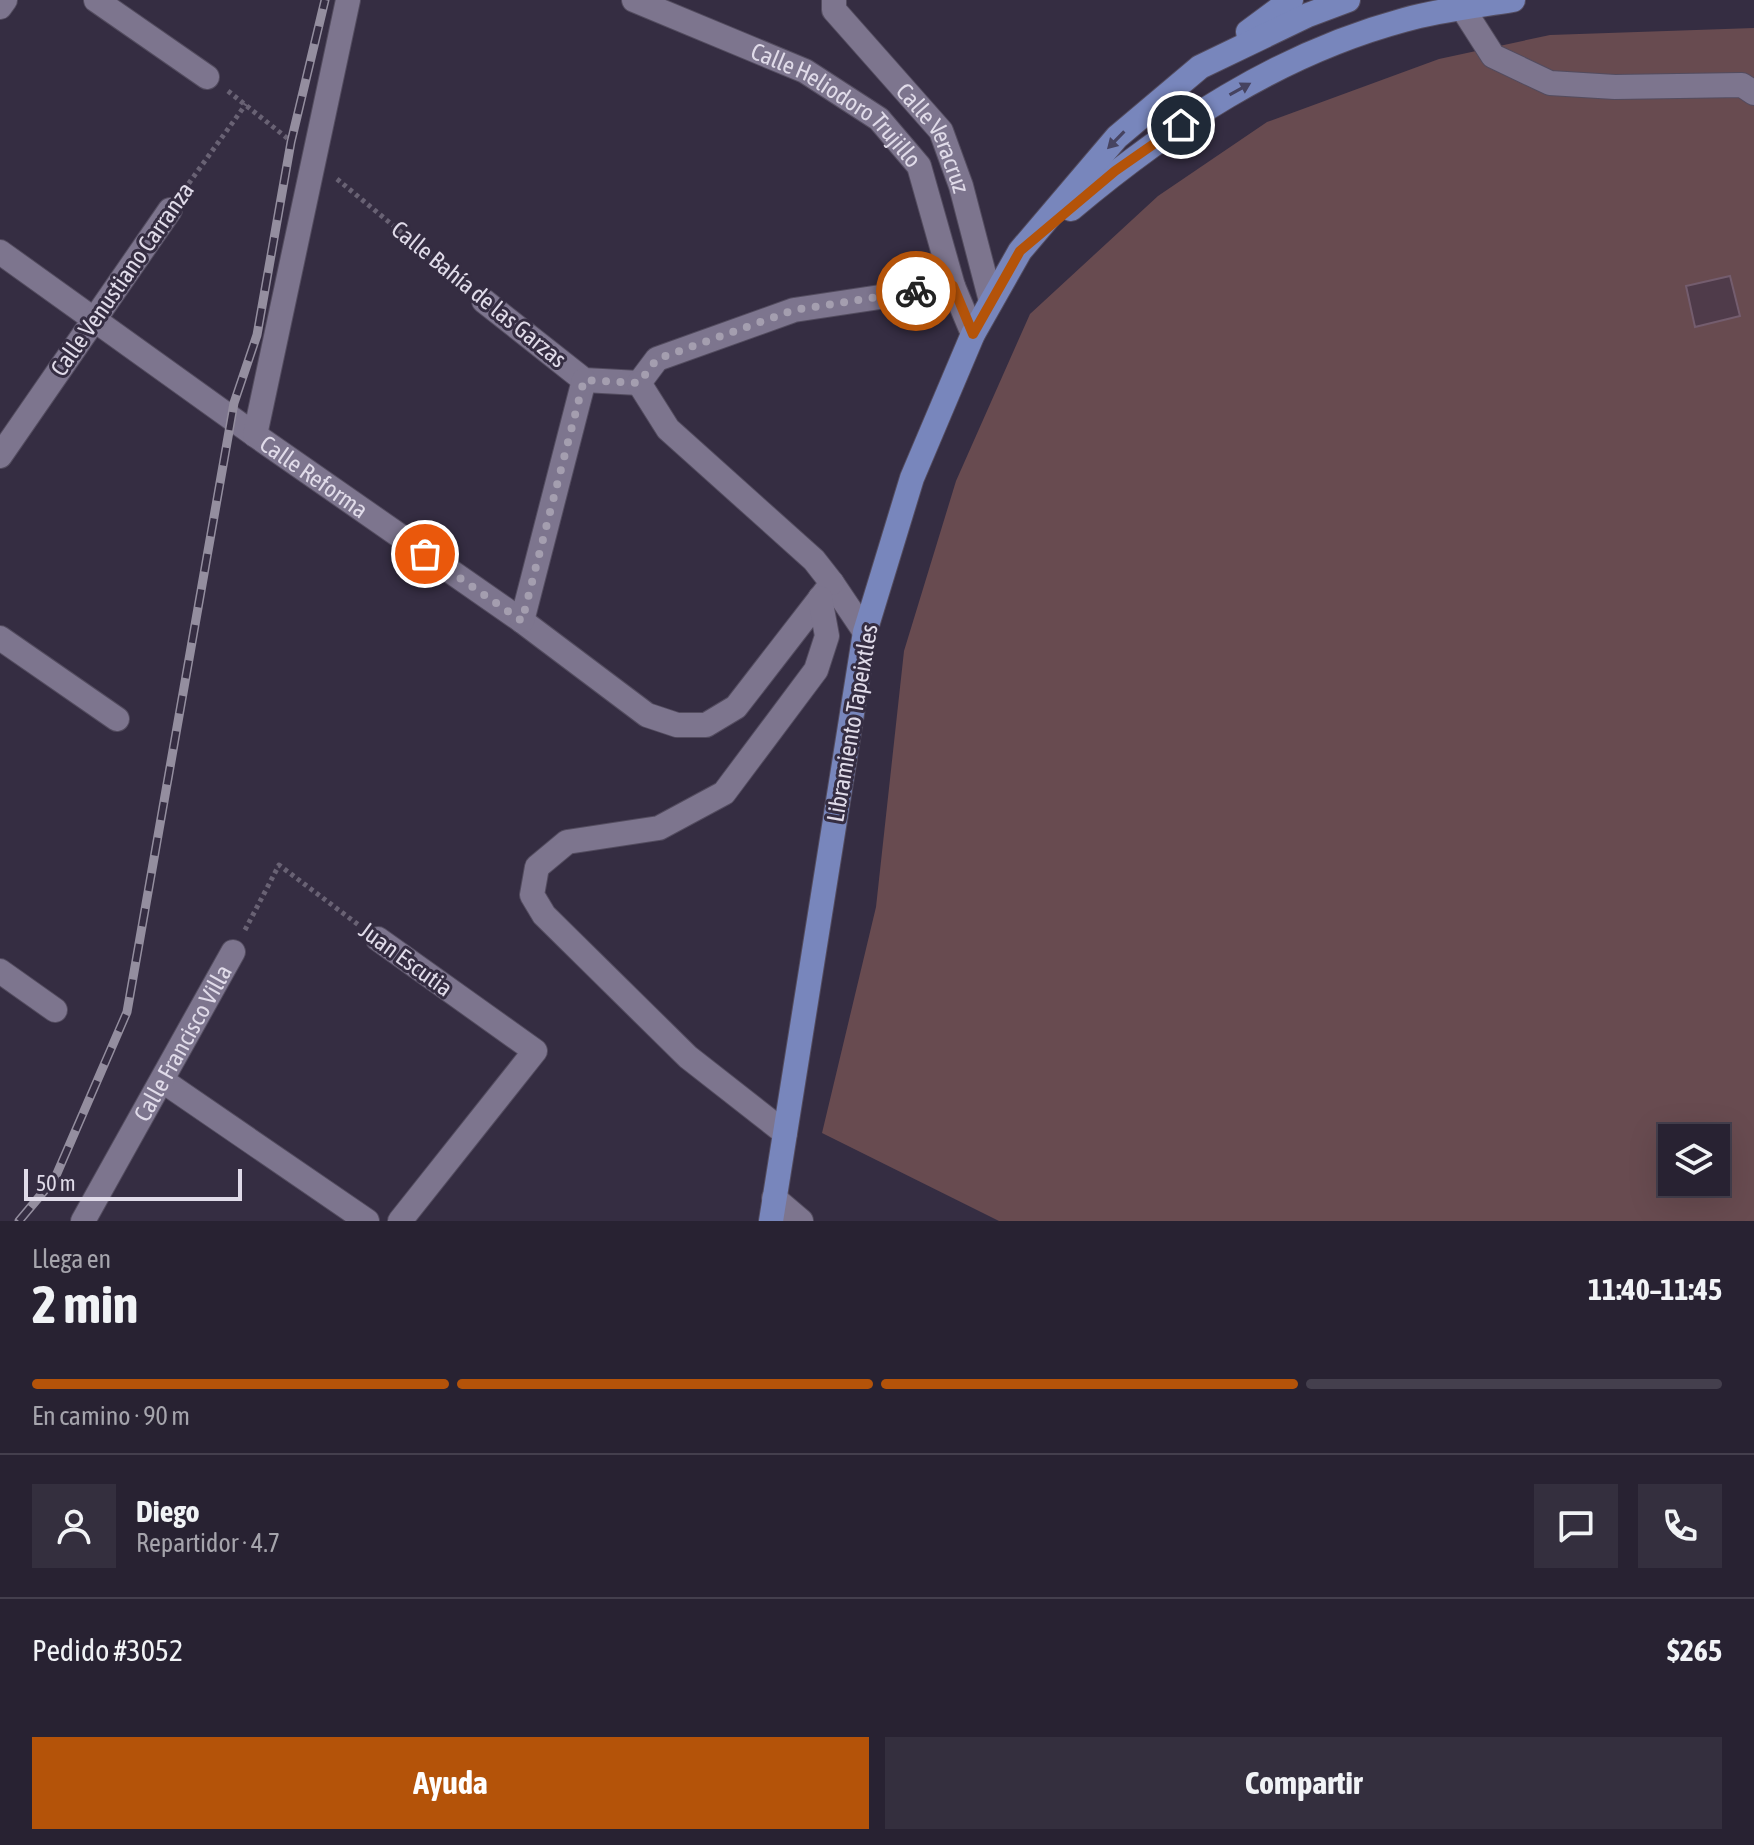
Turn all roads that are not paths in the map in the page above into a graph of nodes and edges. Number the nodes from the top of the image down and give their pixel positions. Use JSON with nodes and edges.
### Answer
{"nodes":[{"id":1,"x":5,"y":0,"type":"edge"},
{"id":2,"x":96,"y":0,"type":"edge"},
{"id":3,"x":348,"y":0,"type":"edge"},
{"id":4,"x":834,"y":0,"type":"edge"},
{"id":5,"x":1291,"y":0,"type":"edge"},
{"id":6,"x":1348,"y":0,"type":"edge"},
{"id":7,"x":1513,"y":0,"type":"edge"},
{"id":8,"x":641,"y":2,"type":"edge"},
{"id":9,"x":0,"y":7,"type":"edge"},
{"id":10,"x":1463,"y":9,"type":"junction"},
{"id":11,"x":1200,"y":67,"type":"junction"},
{"id":12,"x":207,"y":77,"type":"road end"},
{"id":13,"x":1754,"y":93,"type":"edge"},
{"id":14,"x":170,"y":210,"type":"road end"},
{"id":15,"x":1020,"y":251,"type":"junction"},
{"id":16,"x":0,"y":252,"type":"edge"},
{"id":17,"x":953,"y":286,"type":"junction"},
{"id":18,"x":484,"y":301,"type":"road end"},
{"id":19,"x":991,"y":301,"type":"junction"},
{"id":20,"x":94,"y":320,"type":"junction"},
{"id":21,"x":973,"y":334,"type":"junction"},
{"id":22,"x":584,"y":380,"type":"junction"},
{"id":23,"x":639,"y":383,"type":"junction"},
{"id":24,"x":255,"y":435,"type":"junction"},
{"id":25,"x":0,"y":456,"type":"edge"},
{"id":26,"x":826,"y":591,"type":"junction"},
{"id":27,"x":522,"y":621,"type":"junction"},
{"id":28,"x":865,"y":632,"type":"junction"},
{"id":29,"x":0,"y":638,"type":"edge"},
{"id":30,"x":117,"y":719,"type":"dead end"},
{"id":31,"x":378,"y":939,"type":"road end"},
{"id":32,"x":233,"y":952,"type":"road end"},
{"id":33,"x":0,"y":971,"type":"edge"},
{"id":34,"x":55,"y":1010,"type":"dead end"},
{"id":35,"x":163,"y":1081,"type":"junction"},
{"id":36,"x":785,"y":1133,"type":"junction"},
{"id":37,"x":772,"y":1210,"type":"edge"},
{"id":38,"x":83,"y":1221,"type":"edge"},
{"id":39,"x":367,"y":1221,"type":"edge"},
{"id":40,"x":400,"y":1221,"type":"edge"},
{"id":41,"x":801,"y":1221,"type":"edge"}],
"edges":[{"from":1,"to":9,"type":"street"},
{"from":2,"to":12,"type":"street"},
{"from":3,"to":24,"type":"street"},
{"from":4,"to":19,"type":"street","name":"Calle Veracruz"},
{"from":5,"to":11,"type":"main road"},
{"from":6,"to":11,"type":"main road","name":"Libramiento Tapeixtles"},
{"from":7,"to":10,"type":"main road","name":"Libramiento Tapeixtles"},
{"from":8,"to":17,"type":"street","name":"Calle Heliodoro Trujillo"},
{"from":10,"to":13,"type":"street"},
{"from":15,"to":10,"type":"main road","name":"Libramiento Tapeixtles","one_way":true},
{"from":11,"to":15,"type":"main road","name":"Libramiento Tapeixtles","one_way":true},
{"from":14,"to":20,"type":"street","name":"Calle Venustiano Carranza"},
{"from":15,"to":19,"type":"main road","name":"Libramiento Tapeixtles"},
{"from":16,"to":20,"type":"street","name":"Calle Reforma"},
{"from":17,"to":21,"type":"street"},
{"from":17,"to":23,"type":"street"},
{"from":18,"to":22,"type":"street","name":"Calle Bahía de las Garzas"},
{"from":19,"to":21,"type":"main road","name":"Libramiento Tapeixtles"},
{"from":20,"to":24,"type":"street","name":"Calle Reforma"},
{"from":20,"to":25,"type":"street","name":"Calle Venustiano Carranza"},
{"from":21,"to":28,"type":"main road","name":"Libramiento Tapeixtles"},
{"from":22,"to":23,"type":"street","name":"Calle Bahía de las Garzas"},
{"from":22,"to":27,"type":"street"},
{"from":23,"to":26,"type":"street"},
{"from":24,"to":27,"type":"street","name":"Calle Reforma"},
{"from":26,"to":27,"type":"street","name":"Calle Reforma"},
{"from":26,"to":28,"type":"street"},
{"from":26,"to":36,"type":"street"},
{"from":28,"to":36,"type":"main road","name":"Libramiento Tapeixtles"},
{"from":29,"to":30,"type":"street"},
{"from":31,"to":40,"type":"street","name":"Juan Escutia"},
{"from":32,"to":35,"type":"street","name":"Calle Francisco Villa"},
{"from":33,"to":34,"type":"street"},
{"from":35,"to":38,"type":"street","name":"Calle Francisco Villa"},
{"from":35,"to":39,"type":"street"},
{"from":36,"to":37,"type":"main road","name":"Libramiento Tapeixtles"},
{"from":37,"to":41,"type":"street"}]}
